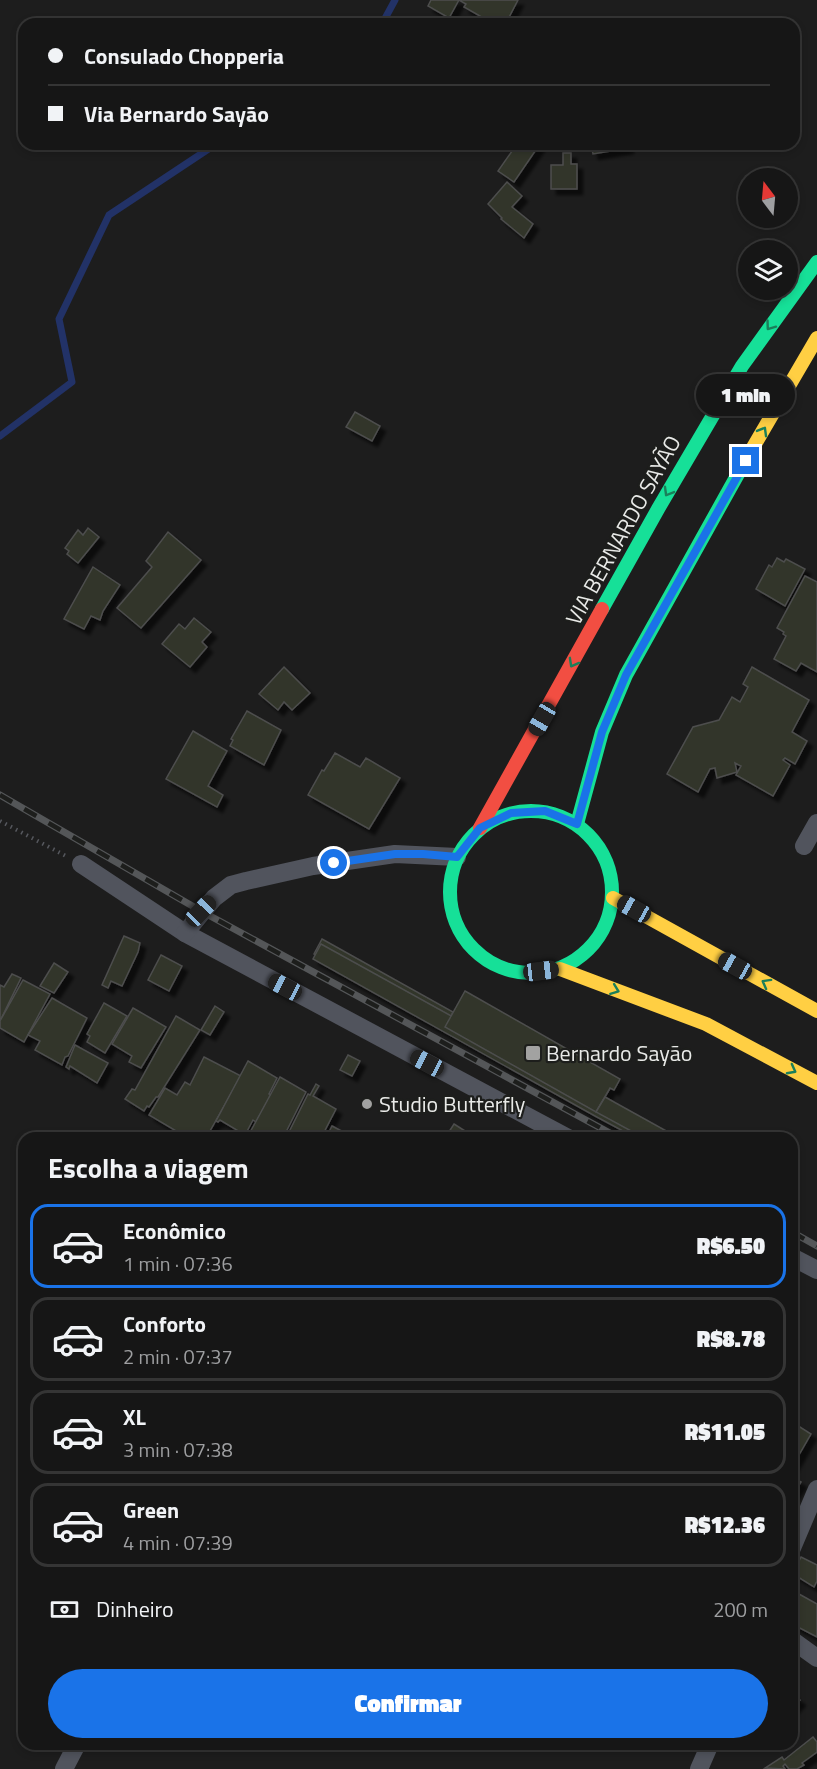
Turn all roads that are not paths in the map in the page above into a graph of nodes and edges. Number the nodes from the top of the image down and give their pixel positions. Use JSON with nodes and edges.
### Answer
{"nodes":[{"id":1,"x":817,"y":262,"type":"edge"},
{"id":2,"x":817,"y":338,"type":"edge"},
{"id":3,"x":817,"y":823,"type":"edge"},
{"id":4,"x":577,"y":824,"type":"junction"},
{"id":5,"x":480,"y":828,"type":"junction"},
{"id":6,"x":804,"y":846,"type":"dead end"},
{"id":7,"x":457,"y":857,"type":"junction"},
{"id":8,"x":81,"y":864,"type":"road end"},
{"id":9,"x":613,"y":898,"type":"junction"},
{"id":10,"x":184,"y":933,"type":"junction"},
{"id":11,"x":560,"y":969,"type":"junction"},
{"id":12,"x":817,"y":1011,"type":"edge"},
{"id":13,"x":817,"y":1083,"type":"edge"},
{"id":14,"x":557,"y":1132,"type":"edge"},
{"id":15,"x":798,"y":1260,"type":"edge"},
{"id":16,"x":817,"y":1270,"type":"edge"},
{"id":17,"x":817,"y":1489,"type":"edge"},
{"id":18,"x":798,"y":1534,"type":"edge"},
{"id":19,"x":798,"y":1644,"type":"edge"},
{"id":20,"x":817,"y":1658,"type":"edge"},
{"id":21,"x":74,"y":1750,"type":"edge"},
{"id":22,"x":707,"y":1750,"type":"edge"},
{"id":23,"x":64,"y":1769,"type":"edge"},
{"id":24,"x":699,"y":1769,"type":"edge"}],
"edges":[{"from":1,"to":5,"type":"main road","name":"VIA BERNARDO SAYÃO","one_way":true},
{"from":4,"to":2,"type":"main road","one_way":true},
{"from":3,"to":6,"type":"street"},
{"from":4,"to":5,"type":"main road"},
{"from":4,"to":9,"type":"main road"},
{"from":5,"to":7,"type":"main road"},
{"from":7,"to":10,"type":"street"},
{"from":7,"to":11,"type":"main road"},
{"from":8,"to":10,"type":"street"},
{"from":9,"to":11,"type":"main road"},
{"from":12,"to":9,"type":"main road","one_way":true},
{"from":10,"to":14,"type":"street"},
{"from":11,"to":13,"type":"main road","one_way":true},
{"from":15,"to":16,"type":"street"},
{"from":17,"to":18,"type":"street"},
{"from":19,"to":20,"type":"street"},
{"from":21,"to":23,"type":"street"},
{"from":22,"to":24,"type":"street"}]}
